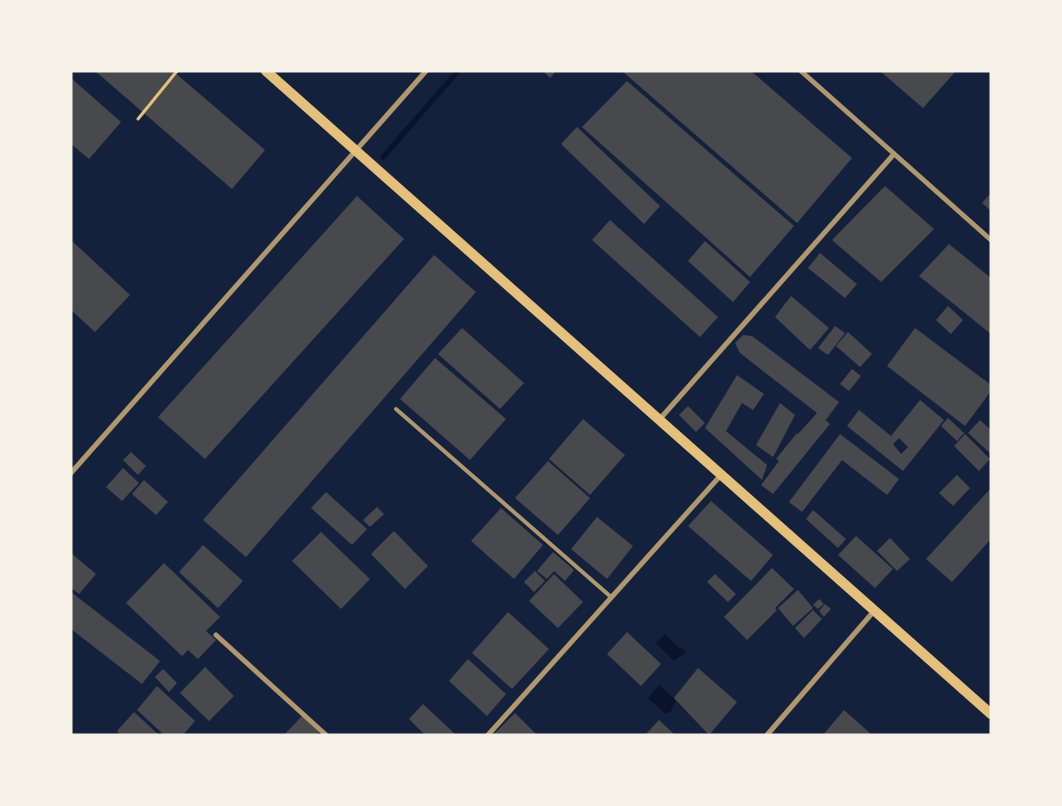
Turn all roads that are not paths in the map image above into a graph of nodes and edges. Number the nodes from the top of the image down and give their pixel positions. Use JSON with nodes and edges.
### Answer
{"nodes":[{"id":1,"x":266,"y":71,"type":"edge"},
{"id":2,"x":426,"y":71,"type":"edge"},
{"id":3,"x":801,"y":71,"type":"edge"},
{"id":4,"x":356,"y":151,"type":"junction"},
{"id":5,"x":894,"y":154,"type":"junction"},
{"id":6,"x":991,"y":240,"type":"edge"},
{"id":7,"x":396,"y":410,"type":"dead end"},
{"id":8,"x":659,"y":420,"type":"junction"},
{"id":9,"x":71,"y":473,"type":"edge"},
{"id":10,"x":721,"y":475,"type":"junction"},
{"id":11,"x":612,"y":597,"type":"junction"},
{"id":12,"x":874,"y":611,"type":"junction"},
{"id":13,"x":216,"y":634,"type":"dead end"},
{"id":14,"x":991,"y":714,"type":"edge"},
{"id":15,"x":326,"y":735,"type":"edge"},
{"id":16,"x":488,"y":735,"type":"edge"},
{"id":17,"x":767,"y":735,"type":"edge"}],
"edges":[{"from":1,"to":4,"type":"main road"},
{"from":2,"to":4,"type":"street"},
{"from":3,"to":5,"type":"street"},
{"from":4,"to":8,"type":"main road"},
{"from":4,"to":9,"type":"street"},
{"from":5,"to":6,"type":"street"},
{"from":5,"to":8,"type":"street"},
{"from":7,"to":11,"type":"lane"},
{"from":8,"to":10,"type":"main road"},
{"from":10,"to":11,"type":"street"},
{"from":10,"to":12,"type":"main road"},
{"from":11,"to":16,"type":"street"},
{"from":12,"to":14,"type":"main road"},
{"from":12,"to":17,"type":"street"},
{"from":13,"to":15,"type":"street"}]}
